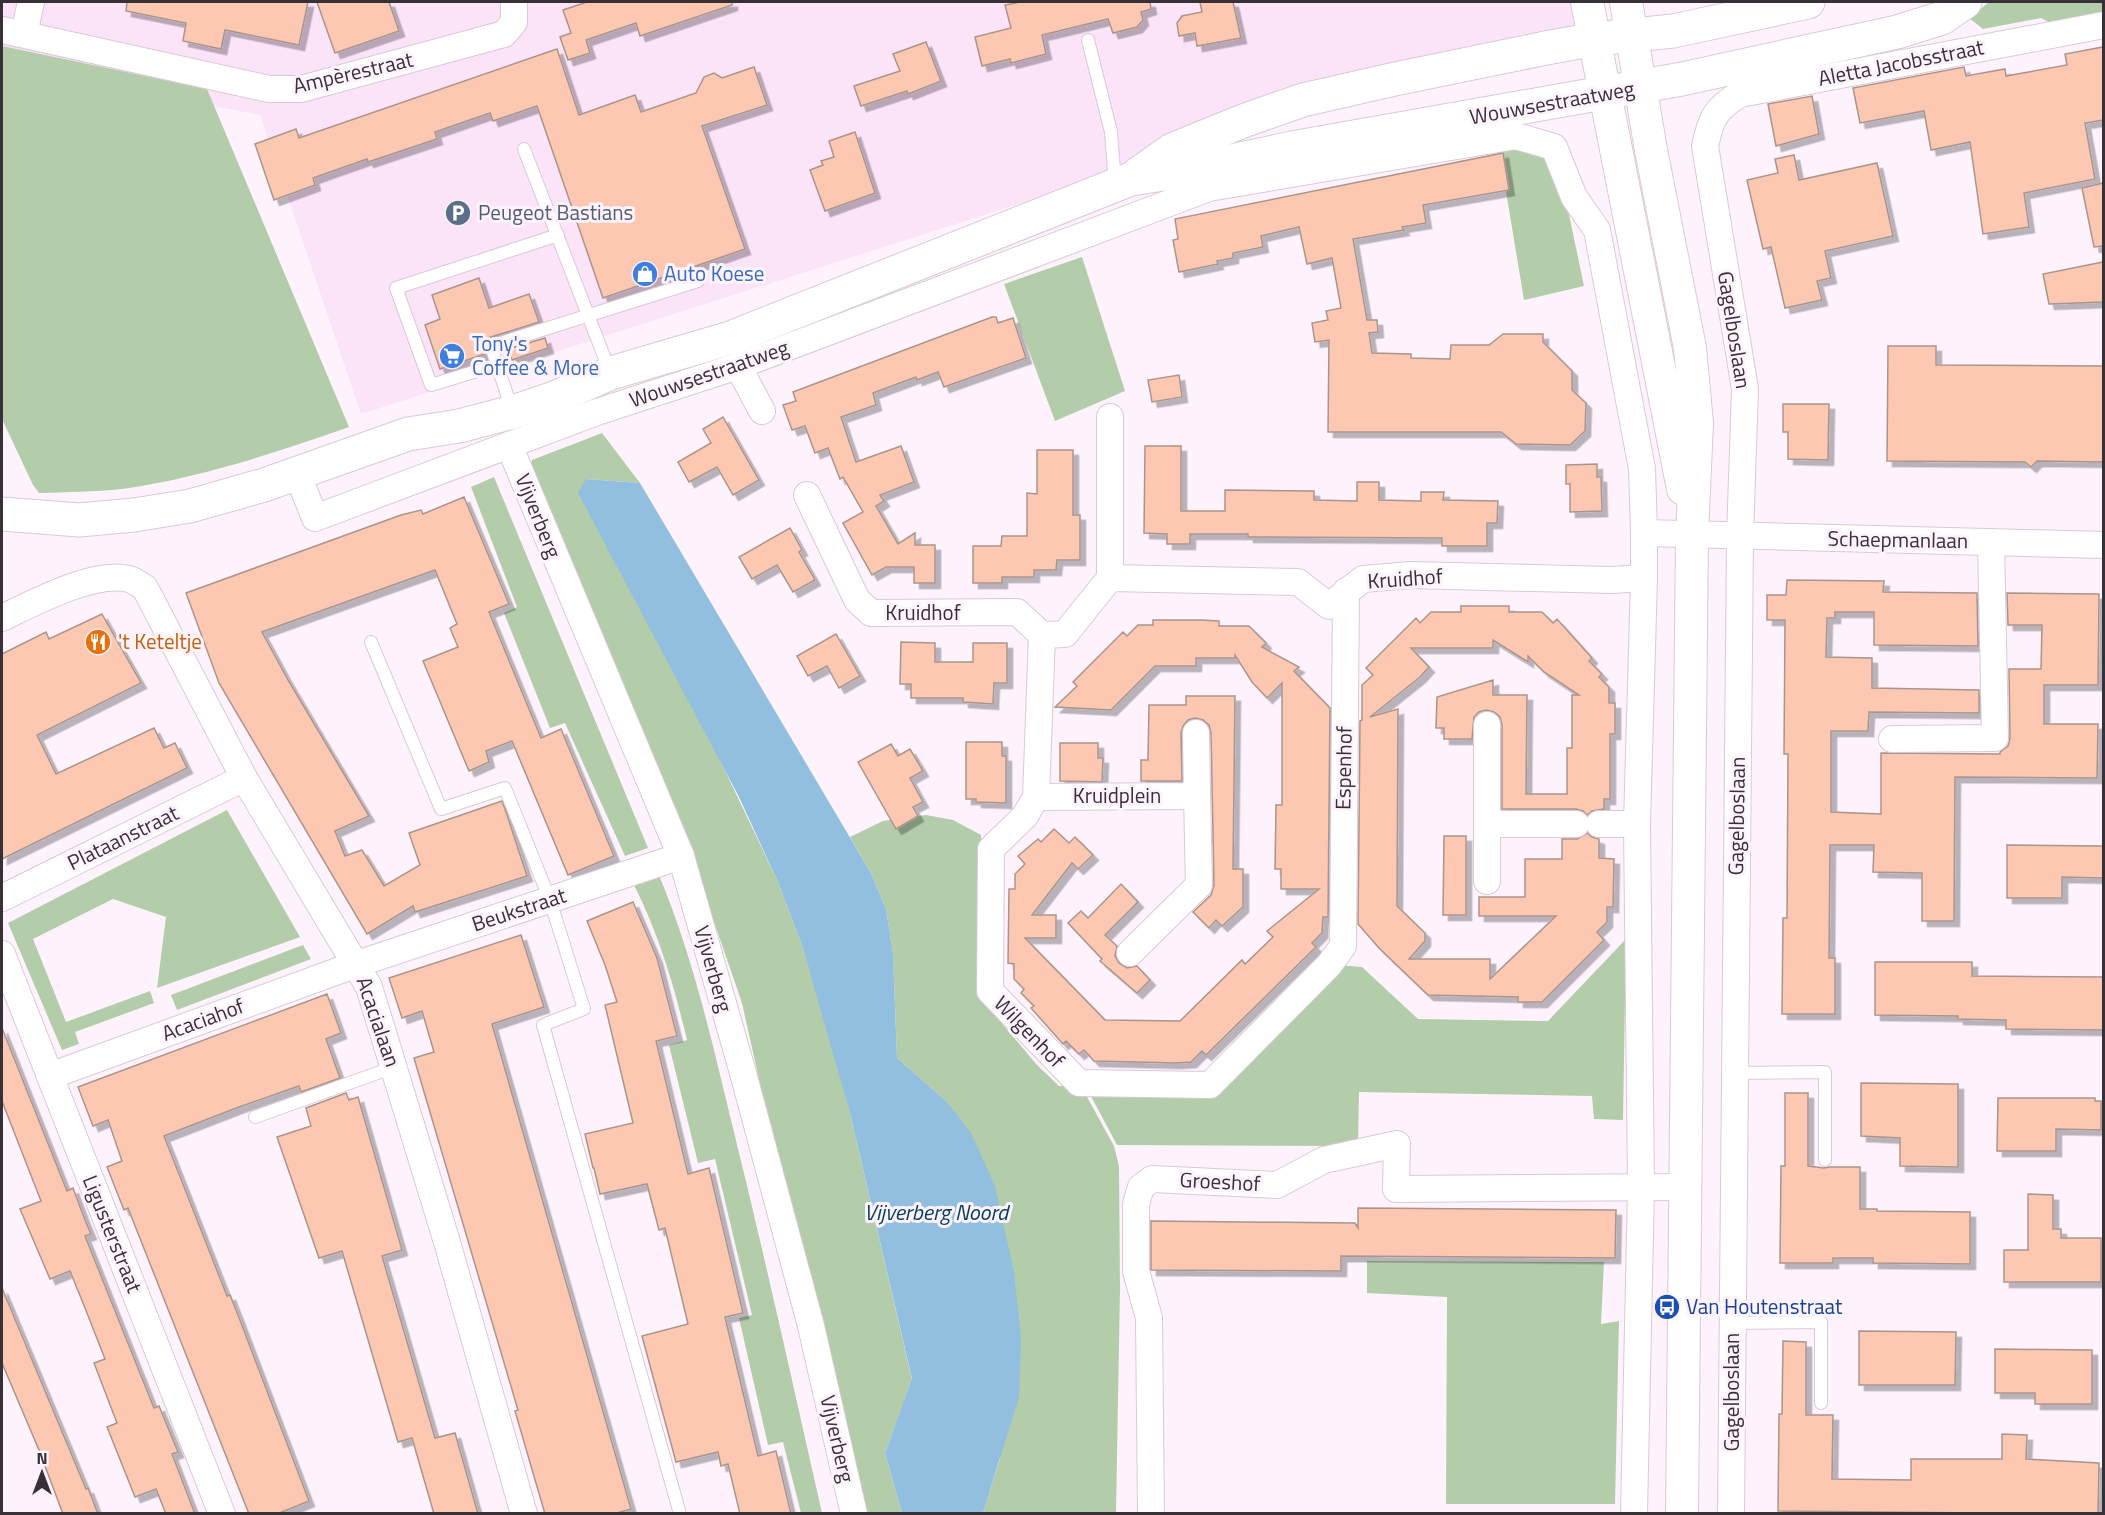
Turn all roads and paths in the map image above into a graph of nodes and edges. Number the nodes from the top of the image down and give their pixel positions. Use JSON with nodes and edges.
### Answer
{"nodes":[{"id":1,"x":31,"y":2,"type":"edge"},
{"id":2,"x":514,"y":2,"type":"edge"},
{"id":3,"x":1587,"y":2,"type":"edge"},
{"id":4,"x":1626,"y":2,"type":"edge"},
{"id":5,"x":1808,"y":2,"type":"edge"},
{"id":6,"x":1965,"y":2,"type":"edge"},
{"id":7,"x":2103,"y":25,"type":"edge"},
{"id":8,"x":13,"y":32,"type":"edge"},
{"id":9,"x":1632,"y":36,"type":"junction"},
{"id":10,"x":1595,"y":39,"type":"junction"},
{"id":11,"x":1088,"y":40,"type":"dead end"},
{"id":12,"x":1641,"y":87,"type":"junction"},
{"id":13,"x":1605,"y":94,"type":"junction"},
{"id":14,"x":1710,"y":121,"type":"joint"},
{"id":15,"x":524,"y":149,"type":"dead end"},
{"id":16,"x":1123,"y":182,"type":"junction"},
{"id":17,"x":1130,"y":218,"type":"junction"},
{"id":18,"x":558,"y":235,"type":"junction"},
{"id":19,"x":698,"y":281,"type":"dead end"},
{"id":20,"x":587,"y":316,"type":"junction"},
{"id":21,"x":497,"y":365,"type":"junction"},
{"id":22,"x":738,"y":366,"type":"junction"},
{"id":23,"x":610,"y":373,"type":"junction"},
{"id":24,"x":762,"y":411,"type":"dead end"},
{"id":25,"x":513,"y":412,"type":"junction"},
{"id":26,"x":1110,"y":417,"type":"dead end"},
{"id":27,"x":509,"y":445,"type":"junction"},
{"id":28,"x":300,"y":482,"type":"junction"},
{"id":29,"x":807,"y":495,"type":"dead end"},
{"id":30,"x":2,"y":516,"type":"edge"},
{"id":31,"x":1644,"y":534,"type":"junction"},
{"id":32,"x":1692,"y":534,"type":"junction"},
{"id":33,"x":1740,"y":537,"type":"junction"},
{"id":34,"x":1992,"y":542,"type":"junction"},
{"id":35,"x":2103,"y":545,"type":"edge"},
{"id":36,"x":1110,"y":578,"type":"junction"},
{"id":37,"x":1644,"y":578,"type":"junction"},
{"id":38,"x":1346,"y":591,"type":"junction"},
{"id":39,"x":2,"y":618,"type":"edge"},
{"id":40,"x":1042,"y":635,"type":"junction"},
{"id":41,"x":371,"y":642,"type":"dead end"},
{"id":42,"x":1487,"y":725,"type":"dead end"},
{"id":43,"x":1196,"y":733,"type":"dead end"},
{"id":44,"x":1892,"y":739,"type":"dead end"},
{"id":45,"x":244,"y":778,"type":"junction"},
{"id":46,"x":1036,"y":796,"type":"junction"},
{"id":47,"x":1197,"y":796,"type":"junction"},
{"id":48,"x":1487,"y":824,"type":"junction"},
{"id":49,"x":1637,"y":824,"type":"junction"},
{"id":50,"x":681,"y":856,"type":"junction"},
{"id":51,"x":1487,"y":880,"type":"dead end"},
{"id":52,"x":2,"y":898,"type":"edge"},
{"id":53,"x":550,"y":900,"type":"junction"},
{"id":54,"x":1343,"y":946,"type":"joint"},
{"id":55,"x":1130,"y":953,"type":"dead end"},
{"id":56,"x":2,"y":954,"type":"edge"},
{"id":57,"x":357,"y":964,"type":"junction"},
{"id":58,"x":394,"y":1067,"type":"junction"},
{"id":59,"x":1734,"y":1073,"type":"junction"},
{"id":60,"x":50,"y":1076,"type":"junction"},
{"id":61,"x":255,"y":1117,"type":"dead end"},
{"id":62,"x":1825,"y":1160,"type":"dead end"},
{"id":63,"x":1641,"y":1187,"type":"junction"},
{"id":64,"x":1686,"y":1187,"type":"junction"},
{"id":65,"x":1732,"y":1323,"type":"junction"},
{"id":66,"x":1821,"y":1403,"type":"dead end"},
{"id":67,"x":222,"y":1514,"type":"edge"},
{"id":68,"x":524,"y":1514,"type":"edge"},
{"id":69,"x":680,"y":1514,"type":"edge"},
{"id":70,"x":854,"y":1514,"type":"edge"},
{"id":71,"x":1151,"y":1514,"type":"edge"},
{"id":72,"x":1634,"y":1514,"type":"edge"},
{"id":73,"x":1682,"y":1514,"type":"edge"},
{"id":74,"x":1731,"y":1514,"type":"edge"}],
"edges":[{"from":1,"to":8,"type":"street"},
{"from":2,"to":8,"type":"street","name":"Ampèrestraat"},
{"from":3,"to":10,"type":"street"},
{"from":4,"to":9,"type":"street"},
{"from":5,"to":9,"type":"main road","name":"Wouwsestraatweg"},
{"from":6,"to":12,"type":"main road","name":"Wouwsestraatweg"},
{"from":7,"to":14,"type":"street","name":"Aletta Jacobsstraat"},
{"from":9,"to":10,"type":"main road","name":"Wouwsestraatweg"},
{"from":9,"to":12,"type":"street"},
{"from":10,"to":13,"type":"street"},
{"from":10,"to":16,"type":"main road","name":"Wouwsestraatweg"},
{"from":11,"to":16,"type":"lane"},
{"from":12,"to":13,"type":"main road","name":"Wouwsestraatweg"},
{"from":12,"to":32,"type":"street"},
{"from":13,"to":16,"type":"main road","name":"Wouwsestraatweg"},
{"from":13,"to":32,"type":"street"},
{"from":14,"to":33,"type":"street","name":"Gagelboslaan"},
{"from":15,"to":18,"type":"lane"},
{"from":16,"to":17,"type":"street"},
{"from":16,"to":23,"type":"main road","name":"Wouwsestraatweg"},
{"from":17,"to":22,"type":"street","name":"Wouwsestraatweg"},
{"from":17,"to":31,"type":"street","name":"Wouwsestraatweg"},
{"from":18,"to":20,"type":"lane"},
{"from":18,"to":21,"type":"lane"},
{"from":19,"to":20,"type":"lane"},
{"from":20,"to":21,"type":"lane"},
{"from":20,"to":23,"type":"lane"},
{"from":21,"to":25,"type":"lane"},
{"from":22,"to":24,"type":"street"},
{"from":22,"to":27,"type":"street","name":"Wouwsestraatweg"},
{"from":23,"to":25,"type":"main road","name":"Wouwsestraatweg"},
{"from":25,"to":28,"type":"main road","name":"Wouwsestraatweg"},
{"from":26,"to":36,"type":"street"},
{"from":27,"to":28,"type":"street","name":"Wouwsestraatweg"},
{"from":27,"to":50,"type":"street","name":"Vijverberg"},
{"from":28,"to":30,"type":"main road","name":"Wouwsestraatweg"},
{"from":29,"to":40,"type":"street","name":"Kruidhof"},
{"from":31,"to":32,"type":"street"},
{"from":31,"to":37,"type":"street"},
{"from":32,"to":33,"type":"street","name":"Schaepmanlaan"},
{"from":32,"to":64,"type":"street"},
{"from":33,"to":34,"type":"street","name":"Schaepmanlaan"},
{"from":33,"to":59,"type":"street","name":"Gagelboslaan"},
{"from":34,"to":35,"type":"street","name":"Schaepmanlaan"},
{"from":34,"to":44,"type":"street"},
{"from":36,"to":38,"type":"street","name":"Kruidhof"},
{"from":36,"to":40,"type":"street"},
{"from":37,"to":38,"type":"street","name":"Kruidhof"},
{"from":37,"to":49,"type":"street"},
{"from":38,"to":54,"type":"street","name":"Espenhof"},
{"from":39,"to":45,"type":"street","name":"Acacialaan"},
{"from":40,"to":46,"type":"street"},
{"from":41,"to":53,"type":"lane"},
{"from":42,"to":48,"type":"street"},
{"from":43,"to":47,"type":"street"},
{"from":45,"to":52,"type":"street","name":"Plataanstraat"},
{"from":45,"to":57,"type":"street","name":"Acacialaan"},
{"from":46,"to":47,"type":"street","name":"Kruidplein"},
{"from":46,"to":54,"type":"street","name":"Wilgenhof"},
{"from":47,"to":55,"type":"street"},
{"from":48,"to":49,"type":"street"},
{"from":48,"to":51,"type":"street"},
{"from":49,"to":63,"type":"street"},
{"from":50,"to":53,"type":"street","name":"Beukstraat"},
{"from":50,"to":70,"type":"street","name":"Vijverberg"},
{"from":53,"to":57,"type":"street","name":"Beukstraat"},
{"from":53,"to":69,"type":"lane"},
{"from":56,"to":60,"type":"street","name":"Ligusterstraat"},
{"from":57,"to":58,"type":"street","name":"Acacialaan"},
{"from":57,"to":60,"type":"street","name":"Acaciahof"},
{"from":58,"to":61,"type":"lane"},
{"from":58,"to":68,"type":"street","name":"Acacialaan"},
{"from":59,"to":62,"type":"lane"},
{"from":59,"to":65,"type":"street","name":"Gagelboslaan"},
{"from":60,"to":67,"type":"street","name":"Ligusterstraat"},
{"from":63,"to":64,"type":"street","name":"Groeshof"},
{"from":63,"to":71,"type":"street","name":"Groeshof"},
{"from":63,"to":72,"type":"street"},
{"from":64,"to":73,"type":"street"},
{"from":65,"to":66,"type":"lane"},
{"from":65,"to":74,"type":"street","name":"Gagelboslaan"}]}
